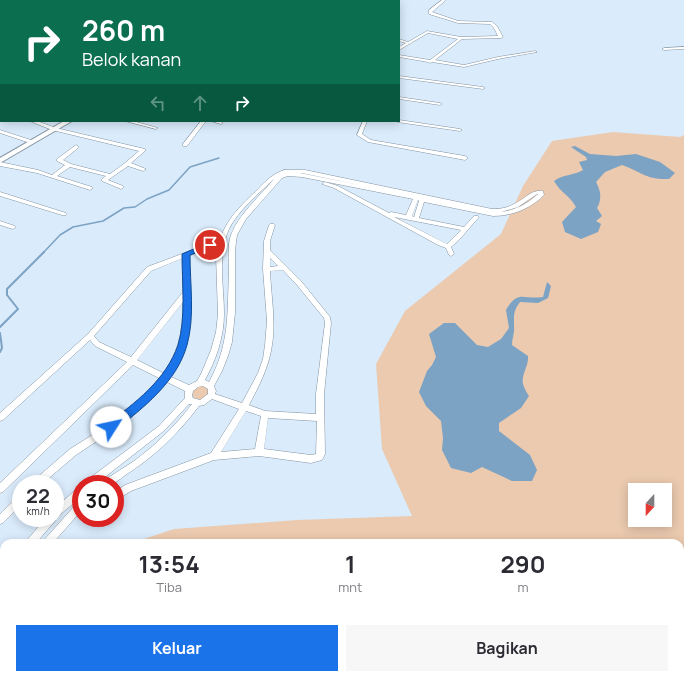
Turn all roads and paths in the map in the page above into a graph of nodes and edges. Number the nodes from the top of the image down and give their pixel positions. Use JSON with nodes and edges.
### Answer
{"nodes":[{"id":1,"x":444,"y":0,"type":"edge"},
{"id":2,"x":461,"y":38,"type":"junction"},
{"id":3,"x":400,"y":40,"type":"edge"},
{"id":4,"x":409,"y":43,"type":"junction"},
{"id":5,"x":684,"y":47,"type":"edge"},
{"id":6,"x":400,"y":48,"type":"edge"},
{"id":7,"x":664,"y":49,"type":"dead end"},
{"id":8,"x":535,"y":52,"type":"dead end"},
{"id":9,"x":400,"y":56,"type":"edge"},
{"id":10,"x":430,"y":62,"type":"junction"},
{"id":11,"x":400,"y":77,"type":"edge"},
{"id":12,"x":483,"y":88,"type":"dead end"},
{"id":13,"x":400,"y":98,"type":"edge"},
{"id":14,"x":440,"y":104,"type":"dead end"},
{"id":15,"x":400,"y":121,"type":"edge"},
{"id":16,"x":35,"y":122,"type":"edge"},
{"id":17,"x":67,"y":122,"type":"edge"},
{"id":18,"x":138,"y":122,"type":"edge"},
{"id":19,"x":203,"y":122,"type":"edge"},
{"id":20,"x":217,"y":122,"type":"edge"},
{"id":21,"x":365,"y":122,"type":"edge"},
{"id":22,"x":221,"y":123,"type":"dead end"},
{"id":23,"x":156,"y":128,"type":"dead end"},
{"id":24,"x":54,"y":129,"type":"junction"},
{"id":25,"x":460,"y":130,"type":"dead end"},
{"id":26,"x":0,"y":131,"type":"edge"},
{"id":27,"x":32,"y":142,"type":"junction"},
{"id":28,"x":185,"y":145,"type":"dead end"},
{"id":29,"x":76,"y":147,"type":"dead end"},
{"id":30,"x":465,"y":158,"type":"dead end"},
{"id":31,"x":0,"y":161,"type":"edge"},
{"id":32,"x":0,"y":164,"type":"edge"},
{"id":33,"x":127,"y":164,"type":"junction"},
{"id":34,"x":69,"y":165,"type":"junction"},
{"id":35,"x":143,"y":169,"type":"dead end"},
{"id":36,"x":109,"y":175,"type":"junction"},
{"id":37,"x":54,"y":176,"type":"junction"},
{"id":38,"x":303,"y":180,"type":"dead end"},
{"id":39,"x":121,"y":187,"type":"dead end"},
{"id":40,"x":365,"y":187,"type":"junction"},
{"id":41,"x":90,"y":188,"type":"dead end"},
{"id":42,"x":260,"y":190,"type":"junction"},
{"id":43,"x":267,"y":192,"type":"junction"},
{"id":44,"x":0,"y":194,"type":"edge"},
{"id":45,"x":416,"y":197,"type":"junction"},
{"id":46,"x":423,"y":198,"type":"junction"},
{"id":47,"x":386,"y":213,"type":"junction"},
{"id":48,"x":64,"y":214,"type":"dead end"},
{"id":49,"x":409,"y":216,"type":"junction"},
{"id":50,"x":476,"y":217,"type":"dead end"},
{"id":51,"x":416,"y":218,"type":"junction"},
{"id":52,"x":0,"y":223,"type":"edge"},
{"id":53,"x":272,"y":225,"type":"dead end"},
{"id":54,"x":13,"y":227,"type":"dead end"},
{"id":55,"x":465,"y":229,"type":"junction"},
{"id":56,"x":210,"y":245,"type":"dead end"},
{"id":57,"x":448,"y":247,"type":"junction"},
{"id":58,"x":267,"y":250,"type":"junction"},
{"id":59,"x":186,"y":254,"type":"junction"},
{"id":60,"x":451,"y":254,"type":"dead end"},
{"id":61,"x":285,"y":268,"type":"junction"},
{"id":62,"x":266,"y":269,"type":"junction"},
{"id":63,"x":185,"y":294,"type":"junction"},
{"id":64,"x":90,"y":336,"type":"junction"},
{"id":65,"x":82,"y":344,"type":"junction"},
{"id":66,"x":97,"y":344,"type":"junction"},
{"id":67,"x":131,"y":362,"type":"junction"},
{"id":68,"x":164,"y":377,"type":"junction"},
{"id":69,"x":200,"y":383,"type":"junction"},
{"id":70,"x":210,"y":386,"type":"junction"},
{"id":71,"x":189,"y":389,"type":"junction"},
{"id":72,"x":211,"y":396,"type":"junction"},
{"id":73,"x":193,"y":401,"type":"junction"},
{"id":74,"x":243,"y":407,"type":"junction"},
{"id":75,"x":264,"y":414,"type":"junction"},
{"id":76,"x":0,"y":418,"type":"edge"},
{"id":77,"x":320,"y":418,"type":"junction"},
{"id":78,"x":258,"y":452,"type":"junction"},
{"id":79,"x":214,"y":456,"type":"junction"},
{"id":80,"x":46,"y":475,"type":"edge"},
{"id":81,"x":101,"y":475,"type":"edge"},
{"id":82,"x":119,"y":475,"type":"edge"},
{"id":83,"x":0,"y":488,"type":"edge"},
{"id":84,"x":124,"y":491,"type":"edge"},
{"id":85,"x":72,"y":499,"type":"edge"},
{"id":86,"x":64,"y":506,"type":"edge"},
{"id":87,"x":12,"y":508,"type":"edge"},
{"id":88,"x":72,"y":515,"type":"edge"},
{"id":89,"x":0,"y":520,"type":"edge"},
{"id":90,"x":44,"y":527,"type":"edge"},
{"id":91,"x":34,"y":539,"type":"edge"},
{"id":92,"x":51,"y":539,"type":"edge"}],
"edges":[{"from":1,"to":2,"type":"street"},
{"from":2,"to":4,"type":"street"},
{"from":2,"to":10,"type":"street"},
{"from":3,"to":4,"type":"street"},
{"from":4,"to":6,"type":"street"},
{"from":5,"to":7,"type":"street"},
{"from":8,"to":10,"type":"street"},
{"from":9,"to":10,"type":"street"},
{"from":11,"to":12,"type":"street"},
{"from":13,"to":14,"type":"street"},
{"from":15,"to":25,"type":"street"},
{"from":16,"to":24,"type":"street"},
{"from":17,"to":24,"type":"main road"},
{"from":18,"to":23,"type":"street"},
{"from":19,"to":28,"type":"street"},
{"from":20,"to":22,"type":"street"},
{"from":21,"to":30,"type":"street"},
{"from":24,"to":27,"type":"main road"},
{"from":24,"to":33,"type":"street"},
{"from":26,"to":27,"type":"street"},
{"from":27,"to":31,"type":"main road"},
{"from":29,"to":34,"type":"street"},
{"from":32,"to":37,"type":"street"},
{"from":33,"to":35,"type":"street"},
{"from":33,"to":36,"type":"street"},
{"from":34,"to":36,"type":"street"},
{"from":34,"to":37,"type":"street"},
{"from":36,"to":39,"type":"street"},
{"from":37,"to":41,"type":"street"},
{"from":38,"to":47,"type":"street"},
{"from":40,"to":42,"type":"street"},
{"from":40,"to":43,"type":"street"},
{"from":40,"to":45,"type":"street"},
{"from":42,"to":43,"type":"street"},
{"from":42,"to":69,"type":"street"},
{"from":43,"to":70,"type":"street"},
{"from":44,"to":48,"type":"street"},
{"from":45,"to":46,"type":"street"},
{"from":45,"to":49,"type":"street"},
{"from":46,"to":46,"type":"street"},
{"from":46,"to":51,"type":"street"},
{"from":47,"to":49,"type":"street"},
{"from":47,"to":57,"type":"street"},
{"from":49,"to":51,"type":"street"},
{"from":50,"to":55,"type":"street"},
{"from":51,"to":55,"type":"street"},
{"from":52,"to":54,"type":"street"},
{"from":53,"to":58,"type":"street"},
{"from":55,"to":57,"type":"street"},
{"from":56,"to":59,"type":"street"},
{"from":57,"to":60,"type":"street"},
{"from":58,"to":61,"type":"street"},
{"from":58,"to":62,"type":"street"},
{"from":59,"to":63,"type":"street"},
{"from":59,"to":64,"type":"street"},
{"from":61,"to":62,"type":"street"},
{"from":61,"to":77,"type":"street"},
{"from":62,"to":74,"type":"street"},
{"from":63,"to":67,"type":"street"},
{"from":63,"to":68,"type":"street"},
{"from":64,"to":65,"type":"street"},
{"from":64,"to":66,"type":"street"},
{"from":65,"to":66,"type":"street"},
{"from":65,"to":76,"type":"street"},
{"from":66,"to":67,"type":"street"},
{"from":67,"to":68,"type":"street"},
{"from":67,"to":83,"type":"street"},
{"from":68,"to":71,"type":"street"},
{"from":68,"to":80,"type":"street"},
{"from":69,"to":70,"type":"street"},
{"from":69,"to":71,"type":"street"},
{"from":70,"to":72,"type":"street"},
{"from":71,"to":73,"type":"street"},
{"from":72,"to":73,"type":"street"},
{"from":72,"to":74,"type":"street"},
{"from":73,"to":81,"type":"street"},
{"from":73,"to":82,"type":"street"},
{"from":74,"to":75,"type":"street"},
{"from":74,"to":79,"type":"street"},
{"from":75,"to":77,"type":"street"},
{"from":75,"to":78,"type":"street"},
{"from":77,"to":78,"type":"street"},
{"from":78,"to":79,"type":"street"},
{"from":79,"to":84,"type":"street"},
{"from":85,"to":86,"type":"street"},
{"from":87,"to":89,"type":"street"},
{"from":88,"to":92,"type":"street"},
{"from":90,"to":91,"type":"street"}]}
